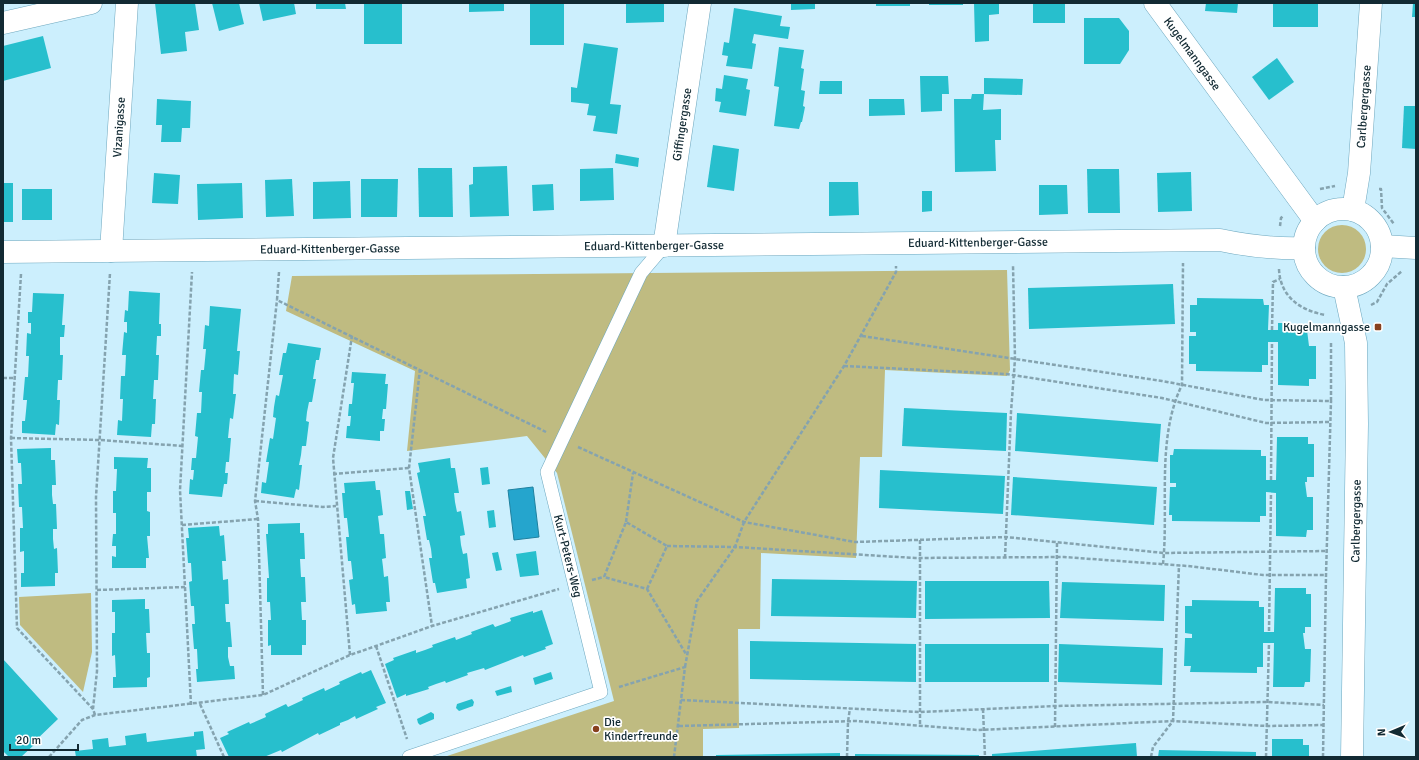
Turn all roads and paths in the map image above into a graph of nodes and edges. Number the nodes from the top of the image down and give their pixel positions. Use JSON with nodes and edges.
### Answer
{"nodes":[{"id":1,"x":91,"y":3,"type":"edge"},
{"id":2,"x":127,"y":3,"type":"edge"},
{"id":3,"x":700,"y":3,"type":"edge"},
{"id":4,"x":1155,"y":3,"type":"edge"},
{"id":5,"x":1371,"y":3,"type":"edge"},
{"id":6,"x":3,"y":23,"type":"edge"},
{"id":7,"x":1357,"y":186,"type":"junction"},
{"id":8,"x":1299,"y":200,"type":"junction"},
{"id":9,"x":1353,"y":210,"type":"junction"},
{"id":10,"x":1315,"y":221,"type":"junction"},
{"id":11,"x":1183,"y":241,"type":"junction"},
{"id":12,"x":1012,"y":242,"type":"junction"},
{"id":13,"x":895,"y":244,"type":"junction"},
{"id":14,"x":664,"y":246,"type":"junction"},
{"id":15,"x":1382,"y":246,"type":"junction"},
{"id":16,"x":1304,"y":248,"type":"junction"},
{"id":17,"x":1411,"y":248,"type":"edge"},
{"id":18,"x":280,"y":249,"type":"junction"},
{"id":19,"x":1280,"y":249,"type":"junction"},
{"id":20,"x":111,"y":250,"type":"junction"},
{"id":21,"x":193,"y":250,"type":"junction"},
{"id":22,"x":13,"y":252,"type":"edge"},
{"id":23,"x":1280,"y":278,"type":"junction"},
{"id":24,"x":1344,"y":287,"type":"junction"},
{"id":25,"x":277,"y":300,"type":"junction"},
{"id":26,"x":1350,"y":313,"type":"junction"},
{"id":27,"x":1330,"y":320,"type":"dead end"},
{"id":28,"x":1272,"y":330,"type":"dead end"},
{"id":29,"x":352,"y":336,"type":"junction"},
{"id":30,"x":862,"y":336,"type":"junction"},
{"id":31,"x":1331,"y":340,"type":"dead end"},
{"id":32,"x":1272,"y":342,"type":"dead end"},
{"id":33,"x":1016,"y":359,"type":"junction"},
{"id":34,"x":844,"y":366,"type":"junction"},
{"id":35,"x":420,"y":369,"type":"junction"},
{"id":36,"x":1014,"y":375,"type":"junction"},
{"id":37,"x":3,"y":378,"type":"edge"},
{"id":38,"x":15,"y":378,"type":"junction"},
{"id":39,"x":1182,"y":385,"type":"junction"},
{"id":40,"x":1272,"y":400,"type":"junction"},
{"id":41,"x":1331,"y":400,"type":"junction"},
{"id":42,"x":1174,"y":401,"type":"junction"},
{"id":43,"x":1330,"y":422,"type":"junction"},
{"id":44,"x":1271,"y":423,"type":"junction"},
{"id":45,"x":11,"y":438,"type":"junction"},
{"id":46,"x":100,"y":440,"type":"junction"},
{"id":47,"x":562,"y":440,"type":"junction"},
{"id":48,"x":183,"y":446,"type":"junction"},
{"id":49,"x":409,"y":468,"type":"junction"},
{"id":50,"x":633,"y":473,"type":"junction"},
{"id":51,"x":333,"y":474,"type":"junction"},
{"id":52,"x":1271,"y":480,"type":"dead end"},
{"id":53,"x":1271,"y":493,"type":"dead end"},
{"id":54,"x":255,"y":501,"type":"junction"},
{"id":55,"x":336,"y":506,"type":"junction"},
{"id":56,"x":258,"y":519,"type":"junction"},
{"id":57,"x":626,"y":522,"type":"junction"},
{"id":58,"x":744,"y":522,"type":"junction"},
{"id":59,"x":182,"y":525,"type":"junction"},
{"id":60,"x":1006,"y":537,"type":"junction"},
{"id":61,"x":920,"y":540,"type":"junction"},
{"id":62,"x":1056,"y":542,"type":"junction"},
{"id":63,"x":667,"y":546,"type":"junction"},
{"id":64,"x":735,"y":547,"type":"junction"},
{"id":65,"x":1326,"y":551,"type":"junction"},
{"id":66,"x":1269,"y":552,"type":"junction"},
{"id":67,"x":1164,"y":553,"type":"junction"},
{"id":68,"x":1056,"y":557,"type":"junction"},
{"id":69,"x":920,"y":558,"type":"junction"},
{"id":70,"x":1005,"y":558,"type":"junction"},
{"id":71,"x":1163,"y":564,"type":"junction"},
{"id":72,"x":1179,"y":565,"type":"junction"},
{"id":73,"x":1268,"y":575,"type":"junction"},
{"id":74,"x":1326,"y":575,"type":"junction"},
{"id":75,"x":575,"y":585,"type":"junction"},
{"id":76,"x":185,"y":587,"type":"junction"},
{"id":77,"x":97,"y":590,"type":"junction"},
{"id":78,"x":647,"y":590,"type":"junction"},
{"id":79,"x":432,"y":626,"type":"junction"},
{"id":80,"x":1269,"y":632,"type":"dead end"},
{"id":81,"x":1269,"y":643,"type":"dead end"},
{"id":82,"x":376,"y":646,"type":"junction"},
{"id":83,"x":686,"y":654,"type":"junction"},
{"id":84,"x":350,"y":655,"type":"junction"},
{"id":85,"x":685,"y":667,"type":"junction"},
{"id":86,"x":601,"y":692,"type":"junction"},
{"id":87,"x":263,"y":695,"type":"junction"},
{"id":88,"x":681,"y":700,"type":"junction"},
{"id":89,"x":1267,"y":702,"type":"junction"},
{"id":90,"x":200,"y":704,"type":"junction"},
{"id":91,"x":191,"y":705,"type":"junction"},
{"id":92,"x":1174,"y":705,"type":"junction"},
{"id":93,"x":1324,"y":705,"type":"junction"},
{"id":94,"x":1055,"y":706,"type":"junction"},
{"id":95,"x":850,"y":708,"type":"junction"},
{"id":96,"x":983,"y":709,"type":"junction"},
{"id":97,"x":92,"y":710,"type":"junction"},
{"id":98,"x":920,"y":712,"type":"junction"},
{"id":99,"x":95,"y":715,"type":"junction"},
{"id":100,"x":1173,"y":721,"type":"junction"},
{"id":101,"x":848,"y":722,"type":"junction"},
{"id":102,"x":1324,"y":725,"type":"junction"},
{"id":103,"x":678,"y":726,"type":"junction"},
{"id":104,"x":920,"y":726,"type":"junction"},
{"id":105,"x":1267,"y":726,"type":"junction"},
{"id":106,"x":1055,"y":727,"type":"junction"},
{"id":107,"x":984,"y":730,"type":"junction"},
{"id":108,"x":411,"y":756,"type":"edge"},
{"id":109,"x":49,"y":757,"type":"edge"},
{"id":110,"x":224,"y":757,"type":"edge"},
{"id":111,"x":674,"y":757,"type":"edge"},
{"id":112,"x":847,"y":757,"type":"edge"},
{"id":113,"x":985,"y":757,"type":"edge"},
{"id":114,"x":1152,"y":757,"type":"edge"},
{"id":115,"x":1266,"y":757,"type":"edge"},
{"id":116,"x":1324,"y":757,"type":"edge"},
{"id":117,"x":1352,"y":757,"type":"edge"}],
"edges":[{"from":1,"to":6,"type":"street"},
{"from":2,"to":20,"type":"street","name":"Vizanigasse"},
{"from":3,"to":14,"type":"street","name":"Giffingergasse"},
{"from":4,"to":8,"type":"street","name":"Kugelmanngasse"},
{"from":5,"to":7,"type":"street","name":"Carlbergergasse"},
{"from":7,"to":8,"type":"path"},
{"from":7,"to":9,"type":"street","name":"Carlbergergasse"},
{"from":7,"to":17,"type":"path"},
{"from":8,"to":10,"type":"street","name":"Kugelmanngasse"},
{"from":8,"to":19,"type":"path"},
{"from":9,"to":10,"type":"street"},
{"from":9,"to":15,"type":"street"},
{"from":10,"to":16,"type":"street"},
{"from":11,"to":12,"type":"street","name":"Eduard-Kittenberger-Gasse"},
{"from":11,"to":19,"type":"street","name":"Eduard-Kittenberger-Gasse"},
{"from":11,"to":39,"type":"path"},
{"from":12,"to":13,"type":"street","name":"Eduard-Kittenberger-Gasse"},
{"from":12,"to":33,"type":"path"},
{"from":13,"to":14,"type":"street","name":"Eduard-Kittenberger-Gasse"},
{"from":13,"to":30,"type":"path"},
{"from":14,"to":18,"type":"street","name":"Eduard-Kittenberger-Gasse"},
{"from":14,"to":47,"type":"lane","name":"Kurt-Peters-Weg"},
{"from":15,"to":17,"type":"street"},
{"from":15,"to":24,"type":"street"},
{"from":16,"to":19,"type":"street","name":"Eduard-Kittenberger-Gasse"},
{"from":16,"to":24,"type":"street"},
{"from":17,"to":26,"type":"path"},
{"from":18,"to":21,"type":"street","name":"Eduard-Kittenberger-Gasse"},
{"from":18,"to":25,"type":"path"},
{"from":19,"to":23,"type":"path"},
{"from":20,"to":21,"type":"street","name":"Eduard-Kittenberger-Gasse"},
{"from":20,"to":22,"type":"street","name":"Eduard-Kittenberger-Gasse"},
{"from":20,"to":46,"type":"path"},
{"from":21,"to":48,"type":"path"},
{"from":22,"to":38,"type":"path"},
{"from":23,"to":27,"type":"path"},
{"from":23,"to":28,"type":"path"},
{"from":24,"to":26,"type":"street","name":"Carlbergergasse"},
{"from":25,"to":29,"type":"path"},
{"from":25,"to":54,"type":"path"},
{"from":26,"to":117,"type":"street","name":"Carlbergergasse"},
{"from":29,"to":35,"type":"path"},
{"from":29,"to":51,"type":"path"},
{"from":30,"to":33,"type":"path"},
{"from":30,"to":34,"type":"path"},
{"from":31,"to":41,"type":"path"},
{"from":32,"to":40,"type":"path"},
{"from":33,"to":36,"type":"path"},
{"from":33,"to":39,"type":"path"},
{"from":34,"to":36,"type":"path"},
{"from":34,"to":58,"type":"path"},
{"from":35,"to":47,"type":"path"},
{"from":35,"to":49,"type":"path"},
{"from":36,"to":42,"type":"path"},
{"from":36,"to":60,"type":"path"},
{"from":37,"to":38,"type":"path"},
{"from":38,"to":45,"type":"path"},
{"from":39,"to":40,"type":"path"},
{"from":39,"to":42,"type":"path"},
{"from":40,"to":41,"type":"path"},
{"from":40,"to":44,"type":"path"},
{"from":41,"to":43,"type":"path"},
{"from":42,"to":44,"type":"path"},
{"from":42,"to":67,"type":"path"},
{"from":43,"to":44,"type":"path"},
{"from":43,"to":65,"type":"path"},
{"from":44,"to":52,"type":"path"},
{"from":45,"to":46,"type":"path"},
{"from":45,"to":97,"type":"path"},
{"from":46,"to":48,"type":"path"},
{"from":46,"to":77,"type":"path"},
{"from":47,"to":50,"type":"path"},
{"from":47,"to":75,"type":"lane","name":"Kurt-Peters-Weg"},
{"from":48,"to":59,"type":"path"},
{"from":49,"to":51,"type":"path"},
{"from":49,"to":79,"type":"path"},
{"from":50,"to":57,"type":"path"},
{"from":50,"to":58,"type":"path"},
{"from":51,"to":55,"type":"path"},
{"from":53,"to":66,"type":"path"},
{"from":54,"to":55,"type":"path"},
{"from":54,"to":56,"type":"path"},
{"from":55,"to":84,"type":"path"},
{"from":56,"to":59,"type":"path"},
{"from":56,"to":87,"type":"path"},
{"from":57,"to":63,"type":"path"},
{"from":57,"to":78,"type":"path"},
{"from":58,"to":61,"type":"path"},
{"from":58,"to":64,"type":"path"},
{"from":59,"to":76,"type":"path"},
{"from":60,"to":61,"type":"path"},
{"from":60,"to":62,"type":"path"},
{"from":60,"to":70,"type":"path"},
{"from":61,"to":69,"type":"path"},
{"from":62,"to":67,"type":"path"},
{"from":62,"to":68,"type":"path"},
{"from":63,"to":64,"type":"path"},
{"from":63,"to":78,"type":"path"},
{"from":64,"to":69,"type":"path"},
{"from":64,"to":83,"type":"path"},
{"from":65,"to":66,"type":"path"},
{"from":65,"to":74,"type":"path"},
{"from":66,"to":67,"type":"path"},
{"from":66,"to":73,"type":"path"},
{"from":67,"to":71,"type":"path"},
{"from":68,"to":70,"type":"path"},
{"from":68,"to":71,"type":"path"},
{"from":68,"to":94,"type":"path"},
{"from":69,"to":70,"type":"path"},
{"from":69,"to":98,"type":"path"},
{"from":71,"to":72,"type":"path"},
{"from":72,"to":73,"type":"path"},
{"from":72,"to":92,"type":"path"},
{"from":73,"to":74,"type":"path"},
{"from":73,"to":80,"type":"path"},
{"from":74,"to":93,"type":"path"},
{"from":75,"to":79,"type":"path"},
{"from":75,"to":86,"type":"lane","name":"Kurt-Peters-Weg"},
{"from":76,"to":77,"type":"path"},
{"from":76,"to":91,"type":"path"},
{"from":77,"to":97,"type":"path"},
{"from":78,"to":83,"type":"path"},
{"from":79,"to":82,"type":"path"},
{"from":81,"to":89,"type":"path"},
{"from":82,"to":84,"type":"path"},
{"from":82,"to":108,"type":"path"},
{"from":83,"to":85,"type":"path"},
{"from":84,"to":87,"type":"path"},
{"from":85,"to":86,"type":"path"},
{"from":85,"to":88,"type":"path"},
{"from":86,"to":108,"type":"lane"},
{"from":87,"to":90,"type":"path"},
{"from":88,"to":95,"type":"path"},
{"from":88,"to":103,"type":"path"},
{"from":89,"to":92,"type":"path"},
{"from":89,"to":93,"type":"path"},
{"from":89,"to":105,"type":"path"},
{"from":90,"to":91,"type":"path"},
{"from":90,"to":110,"type":"path"},
{"from":91,"to":99,"type":"path"},
{"from":92,"to":94,"type":"path"},
{"from":92,"to":100,"type":"path"},
{"from":93,"to":102,"type":"path"},
{"from":94,"to":96,"type":"path"},
{"from":94,"to":106,"type":"path"},
{"from":95,"to":98,"type":"path"},
{"from":95,"to":101,"type":"path"},
{"from":96,"to":98,"type":"path"},
{"from":96,"to":107,"type":"path"},
{"from":97,"to":99,"type":"path"},
{"from":98,"to":104,"type":"path"},
{"from":99,"to":109,"type":"path"},
{"from":100,"to":105,"type":"path"},
{"from":100,"to":106,"type":"path"},
{"from":100,"to":114,"type":"path"},
{"from":101,"to":103,"type":"path"},
{"from":101,"to":104,"type":"path"},
{"from":101,"to":112,"type":"path"},
{"from":102,"to":105,"type":"path"},
{"from":102,"to":116,"type":"path"},
{"from":103,"to":111,"type":"path"},
{"from":104,"to":107,"type":"path"},
{"from":105,"to":115,"type":"path"},
{"from":106,"to":107,"type":"path"},
{"from":107,"to":113,"type":"path"}]}
